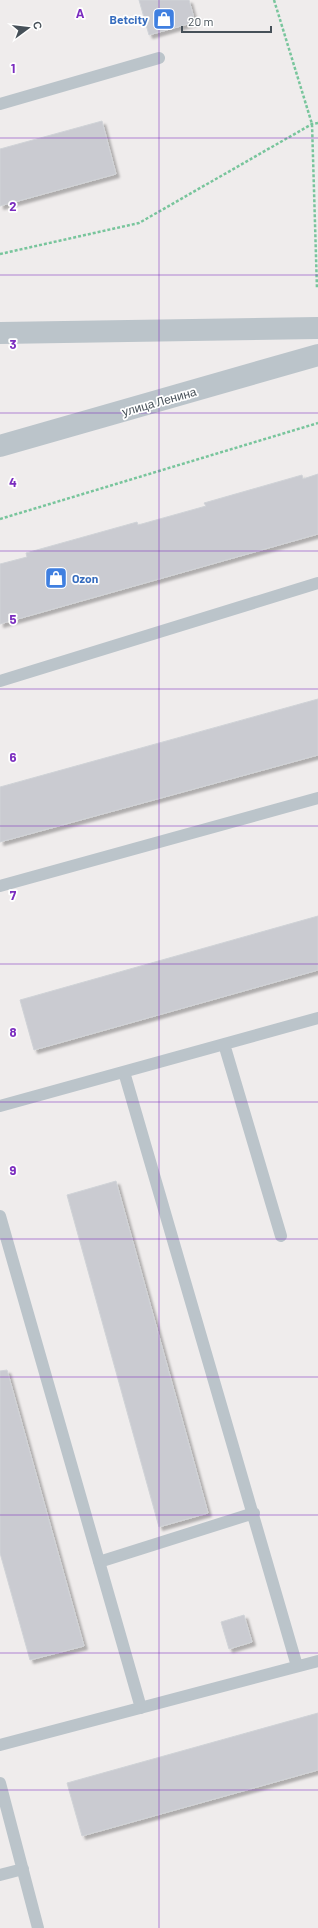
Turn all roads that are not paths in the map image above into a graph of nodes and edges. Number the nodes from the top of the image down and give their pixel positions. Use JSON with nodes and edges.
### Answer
{"nodes":[{"id":1,"x":160,"y":58,"type":"dead end"},
{"id":2,"x":0,"y":104,"type":"edge"},
{"id":3,"x":318,"y":328,"type":"edge"},
{"id":4,"x":0,"y":333,"type":"edge"},
{"id":5,"x":318,"y":355,"type":"edge"},
{"id":6,"x":0,"y":446,"type":"edge"},
{"id":7,"x":318,"y":583,"type":"edge"},
{"id":8,"x":0,"y":681,"type":"edge"},
{"id":9,"x":318,"y":798,"type":"edge"},
{"id":10,"x":0,"y":886,"type":"edge"},
{"id":11,"x":318,"y":1018,"type":"edge"},
{"id":12,"x":224,"y":1044,"type":"junction"},
{"id":13,"x":124,"y":1072,"type":"junction"},
{"id":14,"x":0,"y":1106,"type":"edge"},
{"id":15,"x":0,"y":1216,"type":"edge"},
{"id":16,"x":281,"y":1236,"type":"dead end"},
{"id":17,"x":254,"y":1513,"type":"junction"},
{"id":18,"x":99,"y":1562,"type":"junction"},
{"id":19,"x":318,"y":1661,"type":"edge"},
{"id":20,"x":297,"y":1666,"type":"junction"},
{"id":21,"x":141,"y":1708,"type":"junction"},
{"id":22,"x":0,"y":1745,"type":"edge"},
{"id":23,"x":0,"y":1783,"type":"edge"},
{"id":24,"x":22,"y":1869,"type":"junction"},
{"id":25,"x":0,"y":1875,"type":"edge"},
{"id":26,"x":38,"y":1928,"type":"edge"}],
"edges":[{"from":1,"to":2,"type":"lane"},
{"from":3,"to":4,"type":"street"},
{"from":5,"to":6,"type":"street","name":"улица Ленина"},
{"from":7,"to":8,"type":"lane"},
{"from":9,"to":10,"type":"lane"},
{"from":11,"to":12,"type":"lane"},
{"from":12,"to":13,"type":"lane"},
{"from":12,"to":16,"type":"lane"},
{"from":13,"to":14,"type":"lane"},
{"from":13,"to":17,"type":"lane"},
{"from":15,"to":18,"type":"lane"},
{"from":17,"to":18,"type":"lane"},
{"from":17,"to":20,"type":"lane"},
{"from":18,"to":21,"type":"lane"},
{"from":19,"to":20,"type":"lane"},
{"from":20,"to":21,"type":"lane"},
{"from":21,"to":22,"type":"lane"},
{"from":23,"to":24,"type":"lane"},
{"from":24,"to":25,"type":"lane"},
{"from":24,"to":26,"type":"lane"}]}
